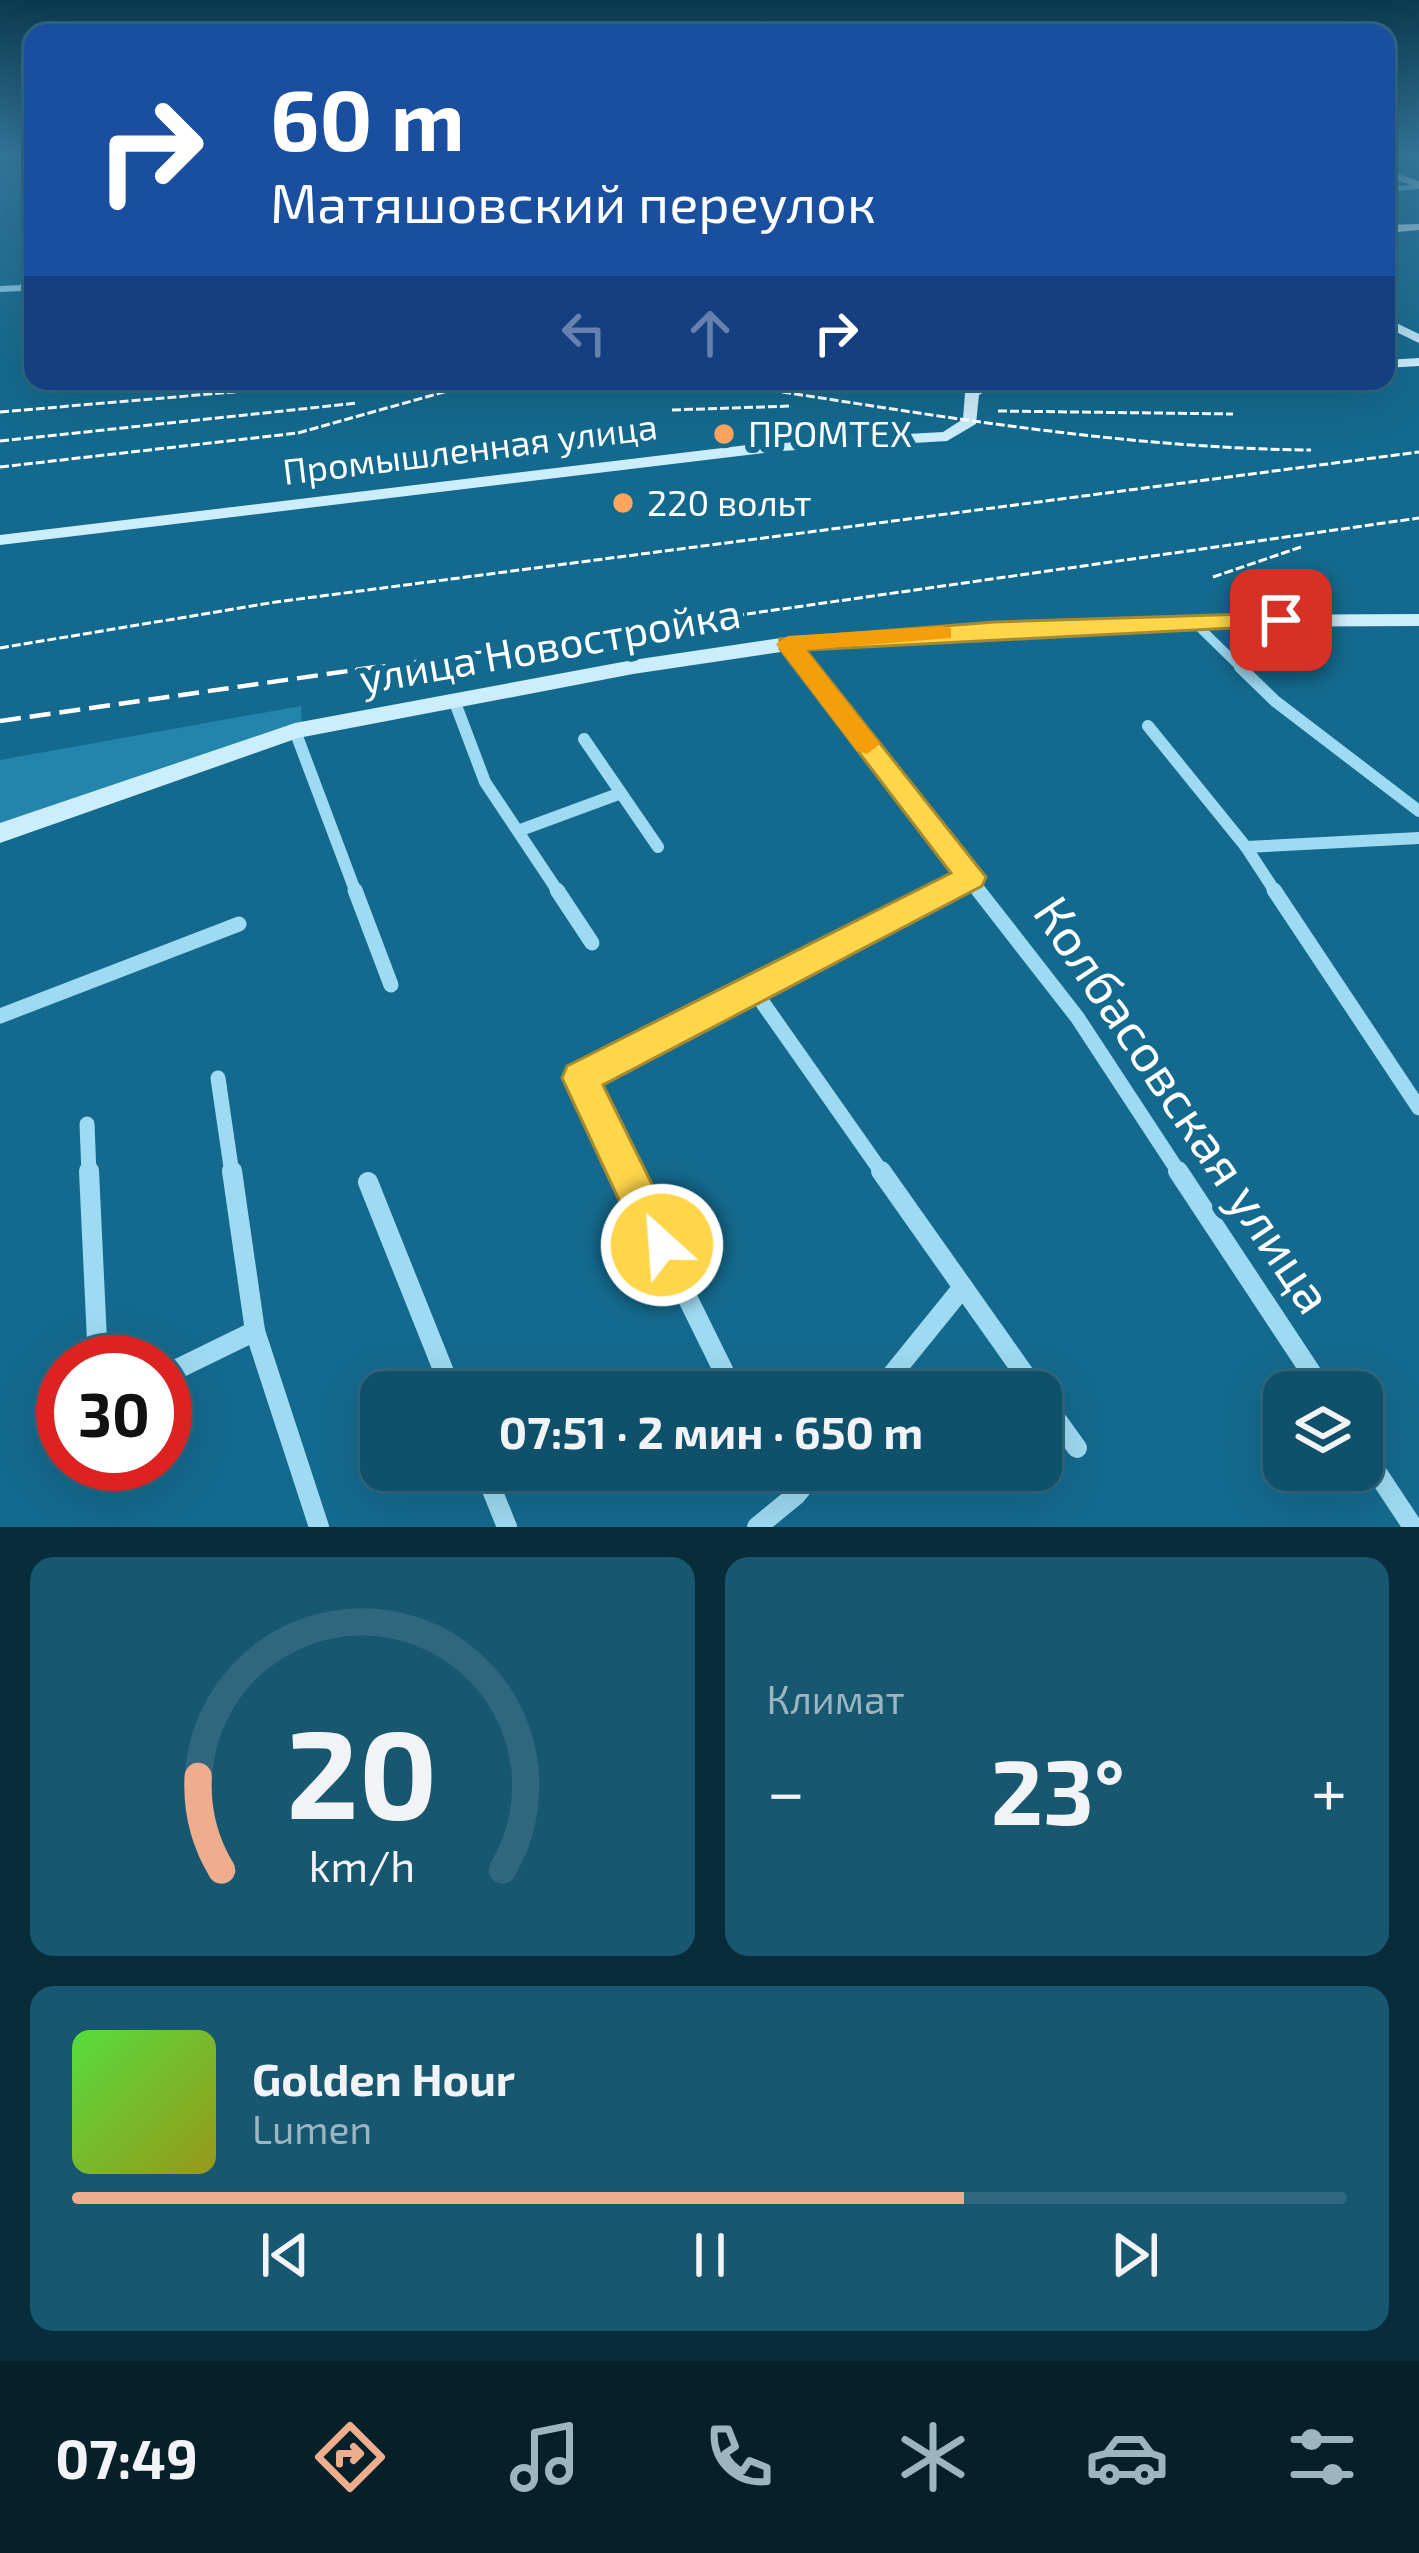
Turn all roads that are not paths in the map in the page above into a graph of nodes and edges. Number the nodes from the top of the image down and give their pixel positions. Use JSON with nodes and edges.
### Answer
{"nodes":[{"id":1,"x":976,"y":390,"type":"edge"},
{"id":2,"x":0,"y":540,"type":"edge"},
{"id":3,"x":1419,"y":620,"type":"edge"},
{"id":4,"x":1193,"y":621,"type":"junction"},
{"id":5,"x":788,"y":644,"type":"junction"},
{"id":6,"x":454,"y":700,"type":"junction"},
{"id":7,"x":1148,"y":726,"type":"dead end"},
{"id":8,"x":295,"y":731,"type":"junction"},
{"id":9,"x":584,"y":739,"type":"dead end"},
{"id":10,"x":621,"y":793,"type":"junction"},
{"id":11,"x":1419,"y":811,"type":"edge"},
{"id":12,"x":518,"y":831,"type":"junction"},
{"id":13,"x":0,"y":833,"type":"edge"},
{"id":14,"x":1419,"y":838,"type":"edge"},
{"id":15,"x":658,"y":847,"type":"dead end"},
{"id":16,"x":1246,"y":847,"type":"junction"},
{"id":17,"x":971,"y":877,"type":"junction"},
{"id":18,"x":238,"y":924,"type":"dead end"},
{"id":19,"x":592,"y":943,"type":"dead end"},
{"id":20,"x":391,"y":985,"type":"dead end"},
{"id":21,"x":753,"y":989,"type":"junction"},
{"id":22,"x":0,"y":1016,"type":"edge"},
{"id":23,"x":218,"y":1078,"type":"dead end"},
{"id":24,"x":1419,"y":1108,"type":"edge"},
{"id":25,"x":87,"y":1124,"type":"dead end"},
{"id":26,"x":368,"y":1181,"type":"dead end"},
{"id":27,"x":963,"y":1287,"type":"junction"},
{"id":28,"x":255,"y":1331,"type":"junction"},
{"id":29,"x":97,"y":1335,"type":"edge"},
{"id":30,"x":192,"y":1362,"type":"edge"},
{"id":31,"x":723,"y":1370,"type":"dead end"},
{"id":32,"x":444,"y":1371,"type":"edge"},
{"id":33,"x":895,"y":1371,"type":"edge"},
{"id":34,"x":1022,"y":1371,"type":"edge"},
{"id":35,"x":1310,"y":1371,"type":"edge"},
{"id":36,"x":1062,"y":1428,"type":"edge"},
{"id":37,"x":1076,"y":1448,"type":"dead end"},
{"id":38,"x":1383,"y":1482,"type":"edge"},
{"id":39,"x":492,"y":1491,"type":"edge"},
{"id":40,"x":799,"y":1491,"type":"edge"},
{"id":41,"x":319,"y":1527,"type":"edge"},
{"id":42,"x":507,"y":1527,"type":"edge"},
{"id":43,"x":757,"y":1527,"type":"edge"},
{"id":44,"x":1413,"y":1527,"type":"edge"}],
"edges":[{"from":1,"to":2,"type":"main road","name":"Промышленная улица"},
{"from":3,"to":4,"type":"main road","name":"улица Новостройка"},
{"from":4,"to":5,"type":"main road","name":"улица Новостройка"},
{"from":4,"to":11,"type":"street"},
{"from":5,"to":6,"type":"main road","name":"улица Новостройка"},
{"from":5,"to":17,"type":"street","name":"Колбасовская улица"},
{"from":6,"to":8,"type":"main road","name":"улица Новостройка"},
{"from":6,"to":12,"type":"street"},
{"from":7,"to":16,"type":"street"},
{"from":8,"to":13,"type":"main road","name":"улица Новостройка"},
{"from":8,"to":20,"type":"street"},
{"from":9,"to":10,"type":"street"},
{"from":10,"to":12,"type":"street"},
{"from":10,"to":15,"type":"street"},
{"from":12,"to":19,"type":"street"},
{"from":14,"to":16,"type":"street"},
{"from":16,"to":24,"type":"street"},
{"from":17,"to":21,"type":"street"},
{"from":17,"to":35,"type":"street","name":"Колбасовская улица"},
{"from":18,"to":22,"type":"street"},
{"from":21,"to":27,"type":"street"},
{"from":21,"to":31,"type":"street"},
{"from":23,"to":28,"type":"street"},
{"from":25,"to":29,"type":"street"},
{"from":26,"to":32,"type":"street"},
{"from":27,"to":33,"type":"street"},
{"from":27,"to":34,"type":"street"},
{"from":28,"to":30,"type":"street"},
{"from":28,"to":41,"type":"street"},
{"from":36,"to":37,"type":"street"},
{"from":38,"to":44,"type":"street"},
{"from":39,"to":42,"type":"street"},
{"from":40,"to":43,"type":"street"}]}
